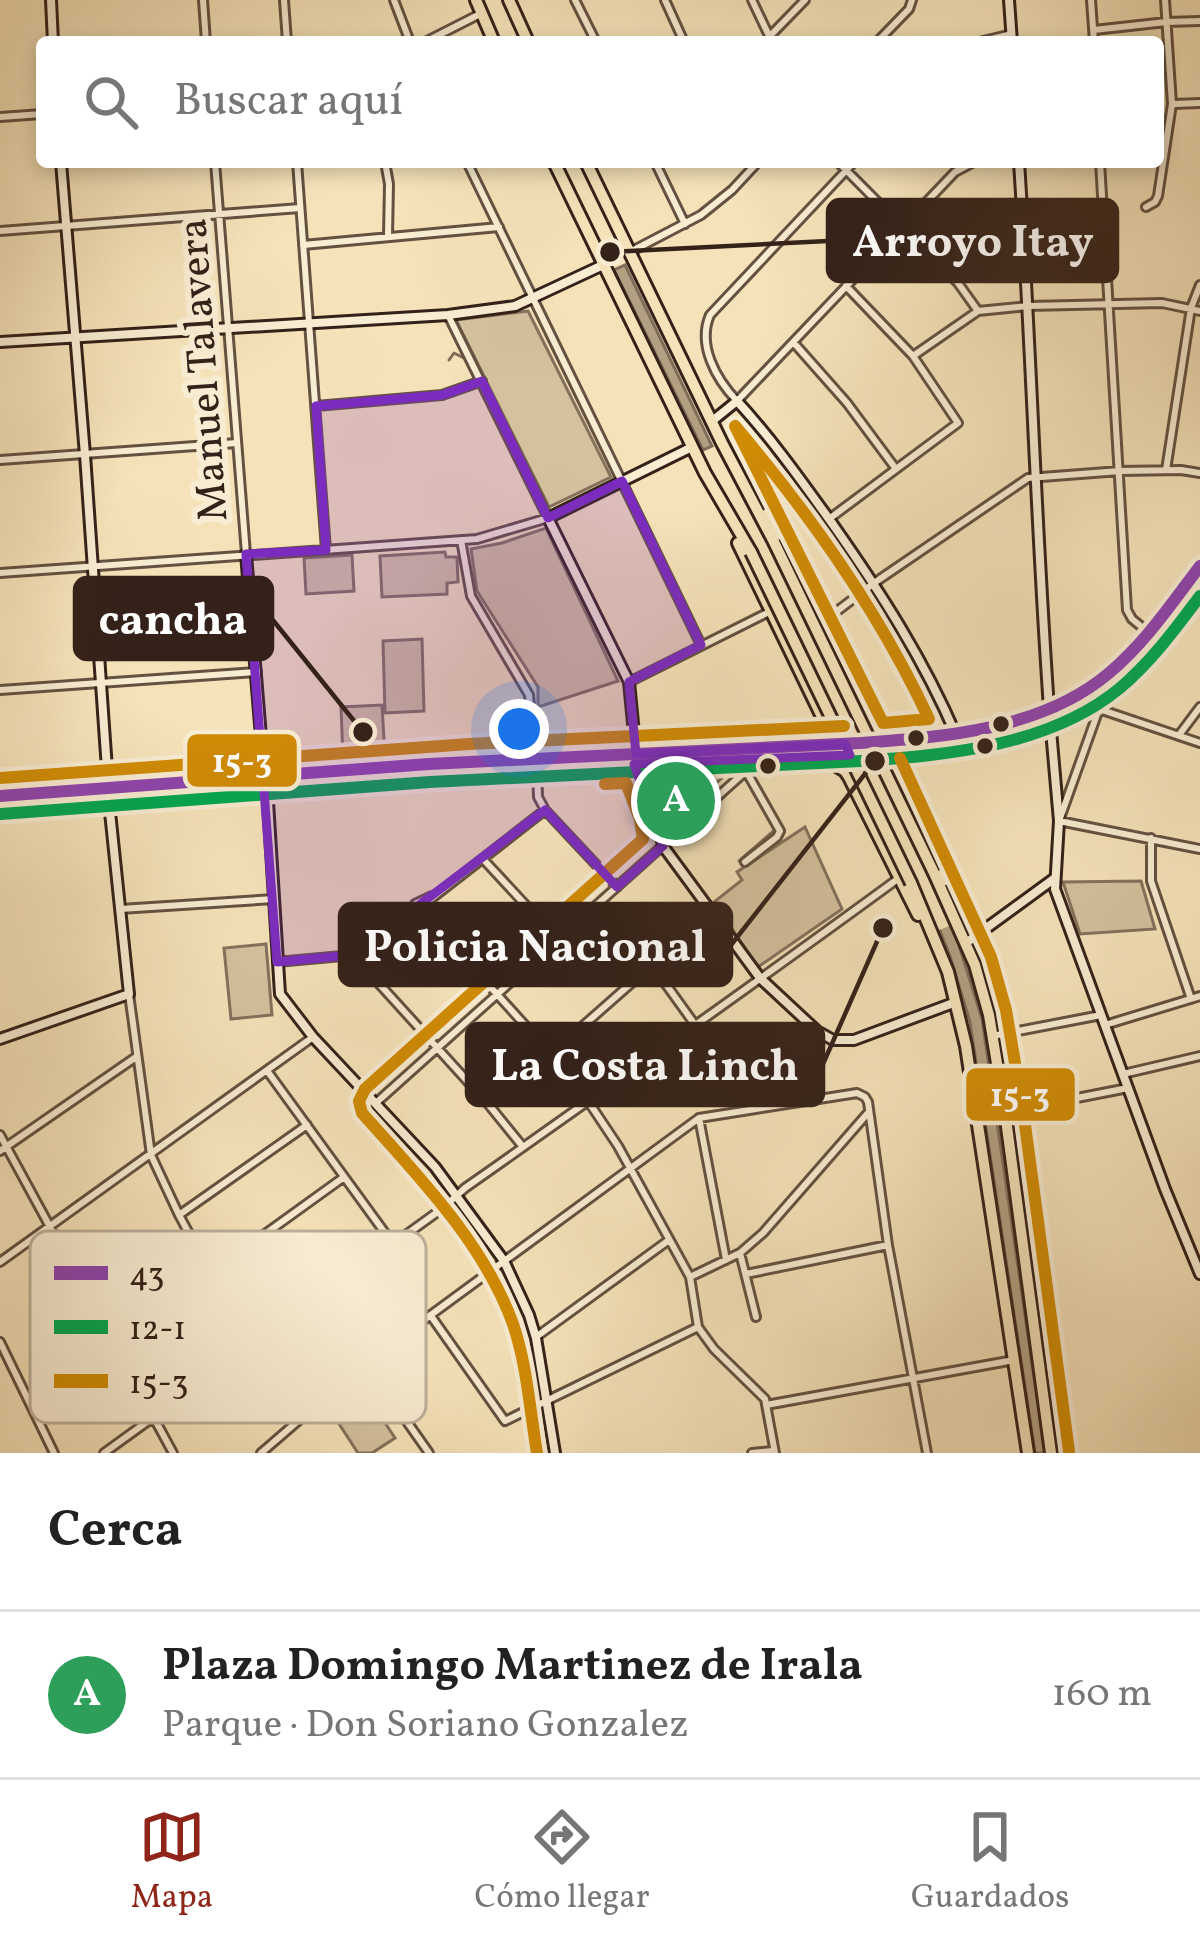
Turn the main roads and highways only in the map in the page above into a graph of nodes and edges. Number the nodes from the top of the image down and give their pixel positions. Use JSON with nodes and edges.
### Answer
{"nodes":[{"id":1,"x":476,"y":0,"type":"edge"},
{"id":2,"x":509,"y":0,"type":"edge"},
{"id":3,"x":492,"y":36,"type":"edge"},
{"id":4,"x":525,"y":36,"type":"edge"},
{"id":5,"x":557,"y":168,"type":"edge"},
{"id":6,"x":589,"y":168,"type":"edge"},
{"id":7,"x":626,"y":254,"type":"junction"},
{"id":8,"x":607,"y":263,"type":"junction"},
{"id":9,"x":705,"y":472,"type":"junction"},
{"id":10,"x":746,"y":488,"type":"junction"},
{"id":11,"x":1200,"y":566,"type":"edge"},
{"id":12,"x":1200,"y":586,"type":"edge"},
{"id":13,"x":1050,"y":713,"type":"junction"},
{"id":14,"x":897,"y":741,"type":"junction"},
{"id":15,"x":866,"y":748,"type":"junction"},
{"id":16,"x":908,"y":751,"type":"junction"},
{"id":17,"x":818,"y":752,"type":"junction"},
{"id":18,"x":637,"y":759,"type":"junction"},
{"id":19,"x":109,"y":794,"type":"junction"},
{"id":20,"x":0,"y":796,"type":"edge"},
{"id":21,"x":0,"y":808,"type":"edge"},
{"id":22,"x":905,"y":881,"type":"junction"},
{"id":23,"x":955,"y":918,"type":"junction"},
{"id":24,"x":1028,"y":1453,"type":"edge"},
{"id":25,"x":1051,"y":1453,"type":"edge"}],
"edges":[{"from":1,"to":3,"type":"highway"},
{"from":2,"to":4,"type":"highway"},
{"from":5,"to":8,"type":"highway"},
{"from":6,"to":7,"type":"highway"},
{"from":7,"to":8,"type":"highway"},
{"from":7,"to":10,"type":"highway"},
{"from":8,"to":9,"type":"highway"},
{"from":9,"to":17,"type":"highway"},
{"from":9,"to":22,"type":"highway","bridge":true},
{"from":10,"to":14,"type":"highway"},
{"from":10,"to":23,"type":"highway","bridge":true},
{"from":11,"to":13,"type":"highway"},
{"from":12,"to":13,"type":"highway"},
{"from":13,"to":14,"type":"highway"},
{"from":13,"to":16,"type":"highway"},
{"from":14,"to":15,"type":"highway"},
{"from":15,"to":16,"type":"highway"},
{"from":15,"to":17,"type":"highway"},
{"from":16,"to":23,"type":"highway"},
{"from":17,"to":18,"type":"highway"},
{"from":17,"to":18,"type":"highway"},
{"from":17,"to":22,"type":"highway"},
{"from":18,"to":19,"type":"highway"},
{"from":19,"to":20,"type":"highway"},
{"from":19,"to":21,"type":"highway"},
{"from":22,"to":24,"type":"highway"},
{"from":23,"to":25,"type":"highway"}]}
